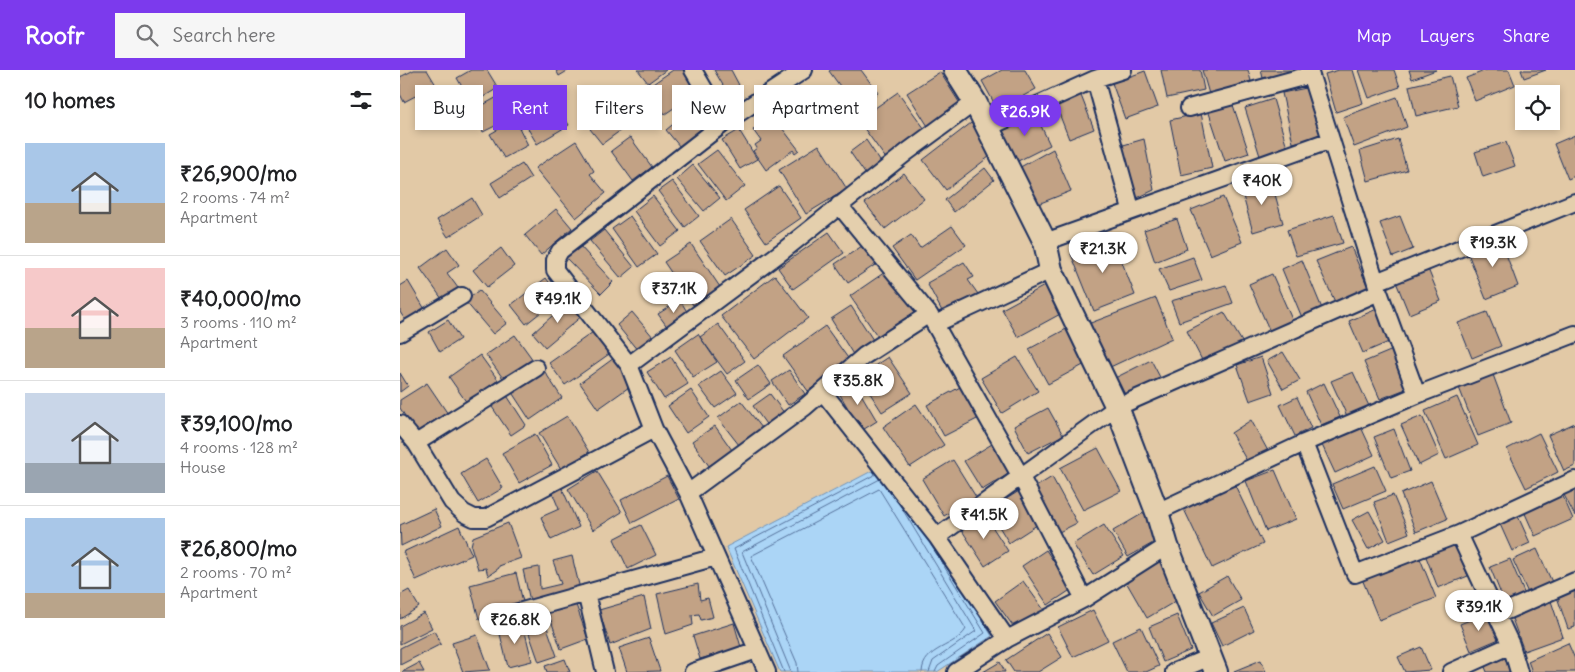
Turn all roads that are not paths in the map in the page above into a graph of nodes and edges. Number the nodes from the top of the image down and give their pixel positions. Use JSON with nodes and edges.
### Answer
{"nodes":[{"id":1,"x":693,"y":70,"type":"edge"},
{"id":2,"x":804,"y":70,"type":"edge"},
{"id":3,"x":955,"y":70,"type":"edge"},
{"id":4,"x":1123,"y":70,"type":"edge"},
{"id":5,"x":1310,"y":73,"type":"edge"},
{"id":6,"x":1095,"y":79,"type":"junction"},
{"id":7,"x":702,"y":85,"type":"edge"},
{"id":8,"x":974,"y":102,"type":"junction"},
{"id":9,"x":1189,"y":108,"type":"dead end"},
{"id":10,"x":744,"y":110,"type":"edge"},
{"id":11,"x":987,"y":128,"type":"junction"},
{"id":12,"x":715,"y":130,"type":"edge"},
{"id":13,"x":1331,"y":140,"type":"junction"},
{"id":14,"x":1575,"y":202,"type":"edge"},
{"id":15,"x":839,"y":205,"type":"junction"},
{"id":16,"x":1131,"y":209,"type":"junction"},
{"id":17,"x":1045,"y":242,"type":"junction"},
{"id":18,"x":1051,"y":270,"type":"junction"},
{"id":19,"x":1377,"y":287,"type":"junction"},
{"id":20,"x":462,"y":296,"type":"dead end"},
{"id":21,"x":932,"y":319,"type":"junction"},
{"id":22,"x":400,"y":334,"type":"edge"},
{"id":23,"x":1575,"y":334,"type":"edge"},
{"id":24,"x":629,"y":366,"type":"junction"},
{"id":25,"x":536,"y":368,"type":"dead end"},
{"id":26,"x":823,"y":392,"type":"junction"},
{"id":27,"x":1417,"y":395,"type":"junction"},
{"id":28,"x":1117,"y":407,"type":"junction"},
{"id":29,"x":400,"y":424,"type":"edge"},
{"id":30,"x":654,"y":429,"type":"junction"},
{"id":31,"x":416,"y":443,"type":"junction"},
{"id":32,"x":1304,"y":443,"type":"junction"},
{"id":33,"x":1021,"y":477,"type":"junction"},
{"id":34,"x":1575,"y":480,"type":"edge"},
{"id":35,"x":688,"y":493,"type":"junction"},
{"id":36,"x":1157,"y":512,"type":"junction"},
{"id":37,"x":1460,"y":534,"type":"junction"},
{"id":38,"x":937,"y":537,"type":"junction"},
{"id":39,"x":1167,"y":546,"type":"junction"},
{"id":40,"x":716,"y":557,"type":"junction"},
{"id":41,"x":1575,"y":581,"type":"edge"},
{"id":42,"x":586,"y":593,"type":"junction"},
{"id":43,"x":1084,"y":599,"type":"junction"},
{"id":44,"x":1497,"y":615,"type":"junction"},
{"id":45,"x":496,"y":618,"type":"dead end"},
{"id":46,"x":1007,"y":640,"type":"junction"},
{"id":47,"x":1511,"y":645,"type":"junction"},
{"id":48,"x":757,"y":650,"type":"junction"},
{"id":49,"x":1213,"y":664,"type":"edge"},
{"id":50,"x":605,"y":672,"type":"edge"},
{"id":51,"x":693,"y":672,"type":"edge"},
{"id":52,"x":767,"y":672,"type":"edge"},
{"id":53,"x":956,"y":672,"type":"edge"},
{"id":54,"x":1174,"y":672,"type":"edge"},
{"id":55,"x":1451,"y":672,"type":"edge"},
{"id":56,"x":1519,"y":672,"type":"edge"}],
"edges":[{"from":1,"to":7,"type":"street"},
{"from":2,"to":10,"type":"street"},
{"from":3,"to":8,"type":"street"},
{"from":4,"to":6,"type":"street"},
{"from":5,"to":9,"type":"street"},
{"from":5,"to":13,"type":"street"},
{"from":6,"to":11,"type":"street"},
{"from":6,"to":16,"type":"street"},
{"from":8,"to":11,"type":"street"},
{"from":8,"to":15,"type":"street"},
{"from":11,"to":17,"type":"street"},
{"from":12,"to":24,"type":"street"},
{"from":13,"to":16,"type":"street"},
{"from":13,"to":19,"type":"street"},
{"from":14,"to":19,"type":"street"},
{"from":15,"to":21,"type":"street"},
{"from":15,"to":24,"type":"street"},
{"from":16,"to":17,"type":"street"},
{"from":17,"to":18,"type":"street"},
{"from":18,"to":21,"type":"street"},
{"from":18,"to":28,"type":"street"},
{"from":19,"to":27,"type":"street"},
{"from":19,"to":28,"type":"street"},
{"from":20,"to":22,"type":"street"},
{"from":21,"to":26,"type":"street"},
{"from":21,"to":33,"type":"street"},
{"from":23,"to":27,"type":"street"},
{"from":24,"to":30,"type":"street"},
{"from":25,"to":31,"type":"street"},
{"from":26,"to":35,"type":"street"},
{"from":26,"to":38,"type":"street"},
{"from":27,"to":32,"type":"street"},
{"from":28,"to":33,"type":"street"},
{"from":28,"to":36,"type":"street"},
{"from":29,"to":31,"type":"street"},
{"from":30,"to":31,"type":"street"},
{"from":30,"to":35,"type":"street"},
{"from":32,"to":36,"type":"street"},
{"from":32,"to":37,"type":"street"},
{"from":33,"to":38,"type":"street"},
{"from":33,"to":43,"type":"street"},
{"from":34,"to":37,"type":"street"},
{"from":35,"to":40,"type":"street"},
{"from":36,"to":39,"type":"street"},
{"from":37,"to":44,"type":"street"},
{"from":38,"to":46,"type":"street"},
{"from":39,"to":43,"type":"street"},
{"from":39,"to":49,"type":"street"},
{"from":40,"to":42,"type":"street"},
{"from":40,"to":48,"type":"street"},
{"from":41,"to":44,"type":"street"},
{"from":42,"to":45,"type":"street"},
{"from":42,"to":50,"type":"street"},
{"from":43,"to":46,"type":"street"},
{"from":44,"to":47,"type":"street"},
{"from":46,"to":53,"type":"street"},
{"from":47,"to":55,"type":"street"},
{"from":47,"to":56,"type":"street"},
{"from":48,"to":51,"type":"street"},
{"from":48,"to":52,"type":"street"},
{"from":49,"to":54,"type":"street"}]}
